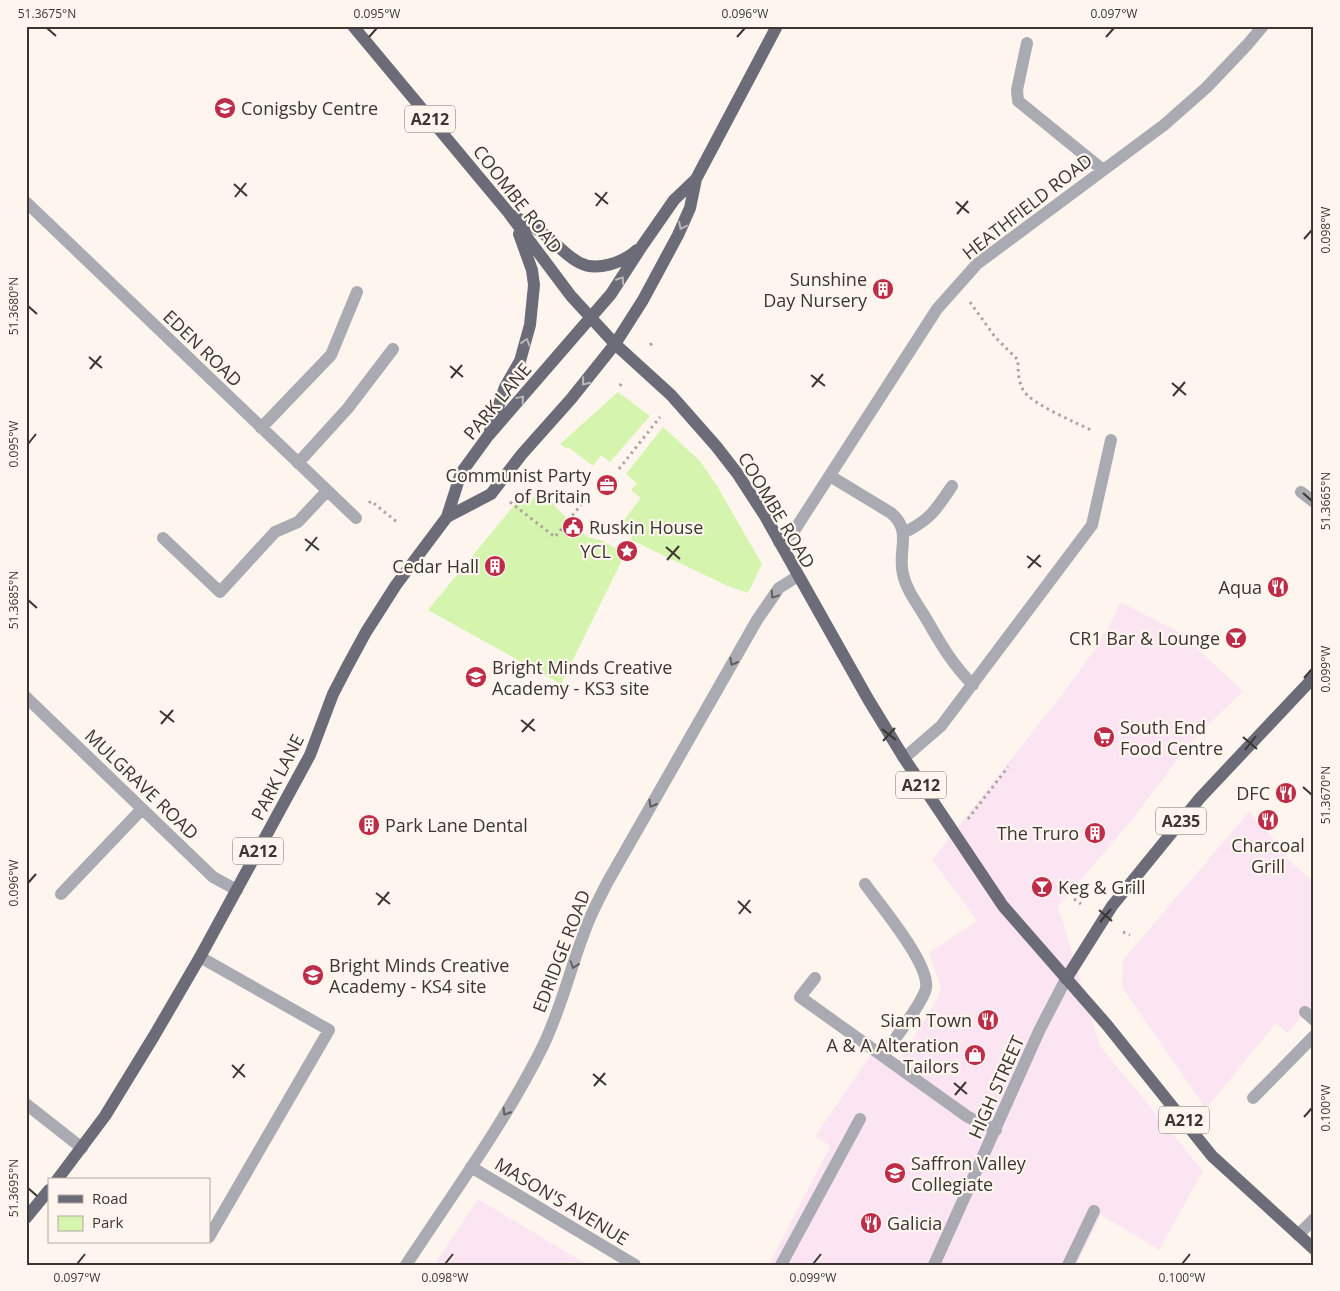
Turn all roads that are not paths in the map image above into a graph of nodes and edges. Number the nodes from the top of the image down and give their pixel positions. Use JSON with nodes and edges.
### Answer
{"nodes":[{"id":1,"x":353,"y":26,"type":"edge"},
{"id":2,"x":777,"y":26,"type":"edge"},
{"id":3,"x":1263,"y":26,"type":"edge"},
{"id":4,"x":1027,"y":44,"type":"dead end"},
{"id":5,"x":1103,"y":170,"type":"junction"},
{"id":6,"x":696,"y":180,"type":"junction"},
{"id":7,"x":26,"y":202,"type":"edge"},
{"id":8,"x":508,"y":212,"type":"junction"},
{"id":9,"x":642,"y":246,"type":"junction"},
{"id":10,"x":357,"y":292,"type":"dead end"},
{"id":11,"x":590,"y":317,"type":"junction"},
{"id":12,"x":615,"y":344,"type":"junction"},
{"id":13,"x":393,"y":349,"type":"dead end"},
{"id":14,"x":261,"y":428,"type":"junction"},
{"id":15,"x":488,"y":436,"type":"junction"},
{"id":16,"x":1111,"y":440,"type":"road end"},
{"id":17,"x":298,"y":463,"type":"junction"},
{"id":18,"x":830,"y":476,"type":"junction"},
{"id":19,"x":952,"y":486,"type":"dead end"},
{"id":20,"x":328,"y":491,"type":"junction"},
{"id":21,"x":1301,"y":492,"type":"dead end"},
{"id":22,"x":1314,"y":502,"type":"edge"},
{"id":23,"x":446,"y":517,"type":"junction"},
{"id":24,"x":356,"y":518,"type":"dead end"},
{"id":25,"x":903,"y":533,"type":"junction"},
{"id":26,"x":163,"y":538,"type":"dead end"},
{"id":27,"x":779,"y":542,"type":"junction"},
{"id":28,"x":798,"y":576,"type":"junction"},
{"id":29,"x":1314,"y":678,"type":"edge"},
{"id":30,"x":973,"y":684,"type":"junction"},
{"id":31,"x":26,"y":697,"type":"edge"},
{"id":32,"x":904,"y":758,"type":"junction"},
{"id":33,"x":142,"y":809,"type":"junction"},
{"id":34,"x":864,"y":884,"type":"dead end"},
{"id":35,"x":237,"y":890,"type":"junction"},
{"id":36,"x":61,"y":894,"type":"dead end"},
{"id":37,"x":200,"y":957,"type":"junction"},
{"id":38,"x":815,"y":978,"type":"dead end"},
{"id":39,"x":1066,"y":979,"type":"junction"},
{"id":40,"x":1314,"y":1036,"type":"edge"},
{"id":41,"x":882,"y":1056,"type":"junction"},
{"id":42,"x":1253,"y":1098,"type":"dead end"},
{"id":43,"x":26,"y":1104,"type":"edge"},
{"id":44,"x":860,"y":1119,"type":"dead end"},
{"id":45,"x":996,"y":1130,"type":"junction"},
{"id":46,"x":82,"y":1148,"type":"junction"},
{"id":47,"x":472,"y":1167,"type":"junction"},
{"id":48,"x":59,"y":1178,"type":"edge"},
{"id":49,"x":48,"y":1191,"type":"edge"},
{"id":50,"x":1094,"y":1210,"type":"dead end"},
{"id":51,"x":26,"y":1218,"type":"edge"},
{"id":52,"x":1314,"y":1219,"type":"edge"},
{"id":53,"x":210,"y":1235,"type":"edge"},
{"id":54,"x":1298,"y":1235,"type":"junction"},
{"id":55,"x":1314,"y":1249,"type":"edge"},
{"id":56,"x":406,"y":1265,"type":"edge"},
{"id":57,"x":635,"y":1265,"type":"edge"},
{"id":58,"x":781,"y":1265,"type":"edge"},
{"id":59,"x":934,"y":1265,"type":"edge"},
{"id":60,"x":1068,"y":1265,"type":"edge"}],
"edges":[{"from":1,"to":8,"type":"main road","name":"COOMBE ROAD","number":"A212"},
{"from":2,"to":6,"type":"main road"},
{"from":3,"to":5,"type":"street","name":"HEATHFIELD ROAD"},
{"from":4,"to":5,"type":"street"},
{"from":5,"to":18,"type":"street","name":"HEATHFIELD ROAD"},
{"from":6,"to":9,"type":"main road","name":"PARK LANE"},
{"from":6,"to":12,"type":"main road","name":"PARK LANE","one_way":true},
{"from":7,"to":14,"type":"street","name":"EDEN ROAD"},
{"from":8,"to":9,"type":"main road"},
{"from":8,"to":11,"type":"main road","name":"COOMBE ROAD","number":"A212"},
{"from":15,"to":8,"type":"main road","one_way":true},
{"from":11,"to":9,"type":"main road","name":"PARK LANE","one_way":true},
{"from":10,"to":14,"type":"street"},
{"from":11,"to":12,"type":"main road","name":"COOMBE ROAD","number":"A212"},
{"from":15,"to":11,"type":"main road","name":"PARK LANE","number":"A212","one_way":true},
{"from":12,"to":23,"type":"main road","name":"PARK LANE","number":"A212","one_way":true},
{"from":12,"to":27,"type":"main road","name":"COOMBE ROAD","number":"A212"},
{"from":13,"to":17,"type":"street"},
{"from":14,"to":17,"type":"street","name":"EDEN ROAD"},
{"from":15,"to":23,"type":"main road","name":"PARK LANE","number":"A212"},
{"from":16,"to":30,"type":"street"},
{"from":17,"to":20,"type":"street","name":"EDEN ROAD"},
{"from":18,"to":25,"type":"street"},
{"from":18,"to":27,"type":"street","name":"HEATHFIELD ROAD"},
{"from":19,"to":25,"type":"street"},
{"from":20,"to":24,"type":"street","name":"EDEN ROAD"},
{"from":20,"to":26,"type":"street"},
{"from":21,"to":22,"type":"street"},
{"from":23,"to":35,"type":"main road","name":"PARK LANE","number":"A212"},
{"from":25,"to":30,"type":"street"},
{"from":27,"to":28,"type":"main road","name":"COOMBE ROAD","number":"A212"},
{"from":28,"to":32,"type":"main road","name":"COOMBE ROAD","number":"A212"},
{"from":28,"to":47,"type":"street","name":"EDRIDGE ROAD","one_way":true},
{"from":29,"to":39,"type":"main road","number":"A235"},
{"from":30,"to":32,"type":"street"},
{"from":31,"to":33,"type":"street","name":"MULGRAVE ROAD"},
{"from":32,"to":39,"type":"main road","name":"COOMBE ROAD","number":"A212"},
{"from":33,"to":35,"type":"street","name":"MULGRAVE ROAD"},
{"from":33,"to":36,"type":"street"},
{"from":34,"to":41,"type":"street"},
{"from":35,"to":37,"type":"main road","name":"PARK LANE","number":"A212"},
{"from":37,"to":46,"type":"main road","name":"PARK LANE","number":"A212"},
{"from":37,"to":53,"type":"street"},
{"from":38,"to":41,"type":"street"},
{"from":39,"to":45,"type":"street","name":"HIGH STREET"},
{"from":39,"to":54,"type":"main road","number":"A212"},
{"from":40,"to":42,"type":"street"},
{"from":41,"to":45,"type":"street"},
{"from":43,"to":46,"type":"street"},
{"from":44,"to":58,"type":"street"},
{"from":45,"to":59,"type":"street","name":"HIGH STREET"},
{"from":46,"to":48,"type":"main road","name":"PARK LANE","number":"A212"},
{"from":47,"to":56,"type":"street","name":"EDRIDGE ROAD"},
{"from":47,"to":57,"type":"street","name":"MASON'S AVENUE"},
{"from":49,"to":51,"type":"main road"},
{"from":50,"to":60,"type":"street"},
{"from":52,"to":54,"type":"street"},
{"from":54,"to":55,"type":"main road","number":"A212"}]}
